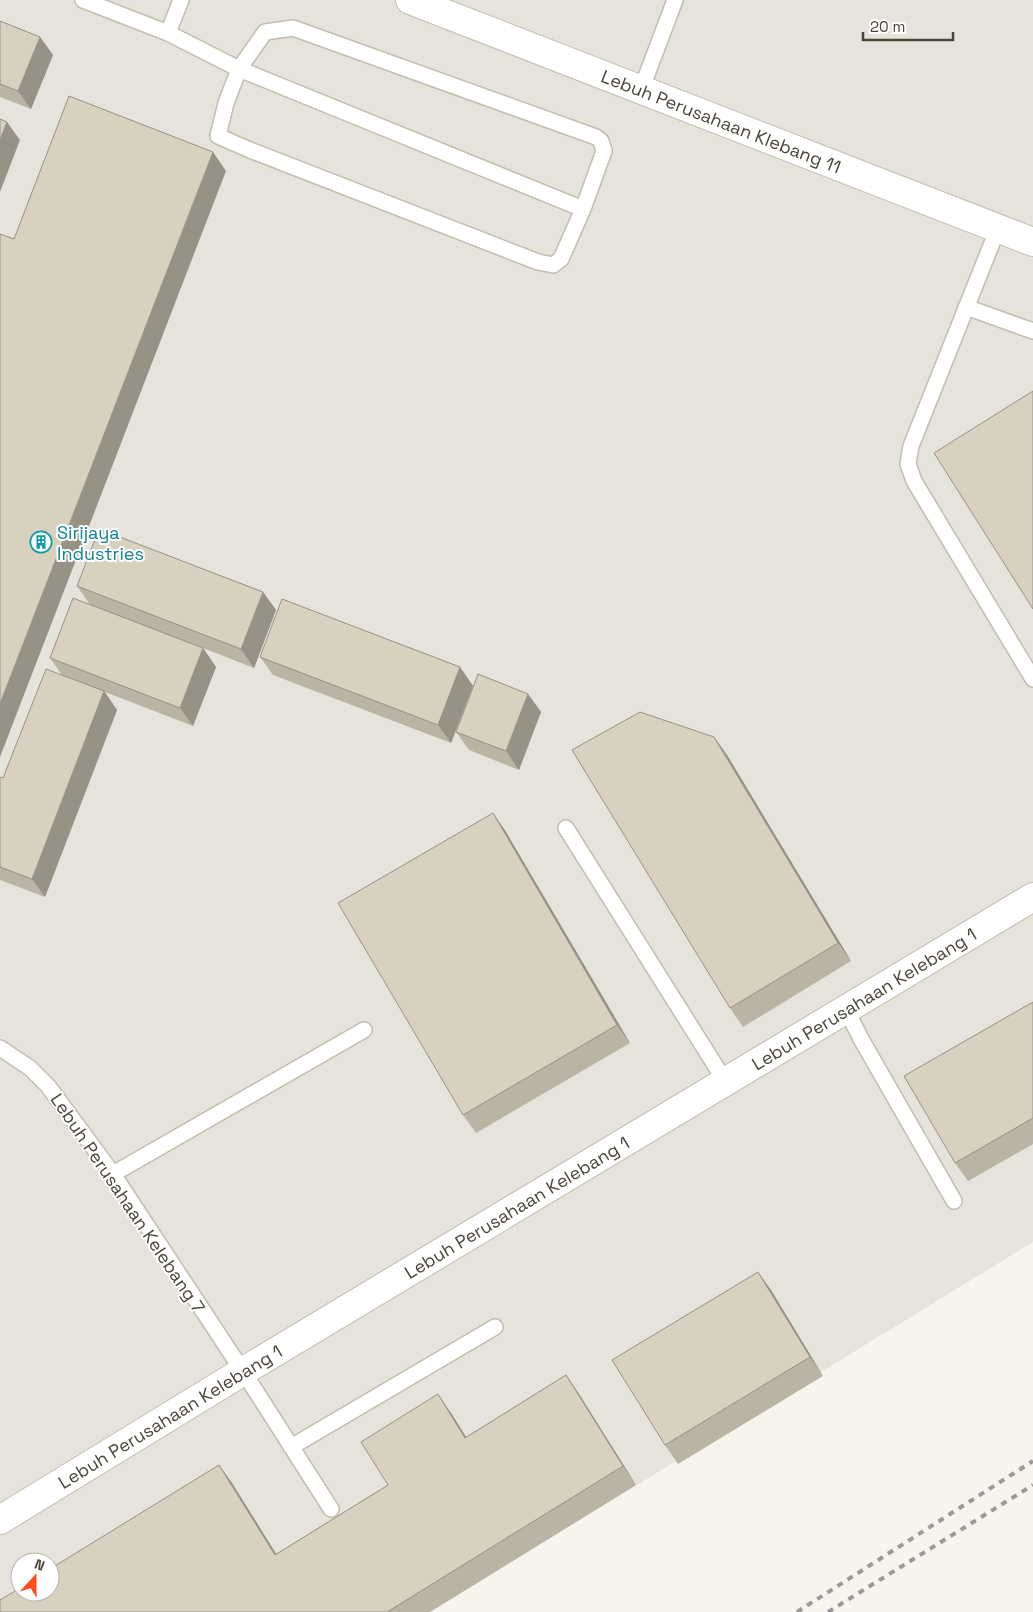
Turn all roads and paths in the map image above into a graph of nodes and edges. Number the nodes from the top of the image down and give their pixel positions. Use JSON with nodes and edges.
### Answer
{"nodes":[{"id":1,"x":83,"y":0,"type":"edge"},
{"id":2,"x":181,"y":0,"type":"edge"},
{"id":3,"x":410,"y":0,"type":"edge"},
{"id":4,"x":675,"y":0,"type":"edge"},
{"id":5,"x":168,"y":33,"type":"junction"},
{"id":6,"x":239,"y":69,"type":"junction"},
{"id":7,"x":641,"y":90,"type":"junction"},
{"id":8,"x":583,"y":209,"type":"junction"},
{"id":9,"x":998,"y":228,"type":"junction"},
{"id":10,"x":1033,"y":242,"type":"edge"},
{"id":11,"x":966,"y":307,"type":"junction"},
{"id":12,"x":1033,"y":331,"type":"edge"},
{"id":13,"x":1033,"y":679,"type":"edge"},
{"id":14,"x":566,"y":828,"type":"dead end"},
{"id":15,"x":1033,"y":897,"type":"edge"},
{"id":16,"x":846,"y":1009,"type":"junction"},
{"id":17,"x":364,"y":1030,"type":"dead end"},
{"id":18,"x":0,"y":1048,"type":"edge"},
{"id":19,"x":725,"y":1082,"type":"junction"},
{"id":20,"x":113,"y":1174,"type":"junction"},
{"id":21,"x":954,"y":1201,"type":"dead end"},
{"id":22,"x":495,"y":1327,"type":"dead end"},
{"id":23,"x":242,"y":1372,"type":"junction"},
{"id":24,"x":291,"y":1447,"type":"junction"},
{"id":25,"x":331,"y":1508,"type":"dead end"},
{"id":26,"x":0,"y":1520,"type":"edge"}],
"edges":[{"from":1,"to":5,"type":"lane"},
{"from":2,"to":5,"type":"lane"},
{"from":3,"to":7,"type":"street","name":"Lebuh Perusahaan Klebang 11"},
{"from":4,"to":7,"type":"lane"},
{"from":5,"to":6,"type":"lane"},
{"from":6,"to":8,"type":"lane"},
{"from":6,"to":8,"type":"lane"},
{"from":6,"to":8,"type":"lane"},
{"from":7,"to":9,"type":"street","name":"Lebuh Perusahaan Klebang 11"},
{"from":9,"to":10,"type":"street","name":"Lebuh Perusahaan Klebang 11"},
{"from":9,"to":11,"type":"lane"},
{"from":11,"to":12,"type":"lane"},
{"from":11,"to":13,"type":"lane"},
{"from":14,"to":19,"type":"lane"},
{"from":15,"to":16,"type":"street","name":"Lebuh Perusahaan Kelebang 1"},
{"from":16,"to":19,"type":"street","name":"Lebuh Perusahaan Kelebang 1"},
{"from":16,"to":21,"type":"lane"},
{"from":17,"to":20,"type":"lane"},
{"from":18,"to":20,"type":"lane","name":"Lebuh Perusahaan Kelebang 7"},
{"from":19,"to":23,"type":"street","name":"Lebuh Perusahaan Kelebang 1"},
{"from":20,"to":23,"type":"lane","name":"Lebuh Perusahaan Kelebang 7"},
{"from":22,"to":24,"type":"lane"},
{"from":23,"to":24,"type":"lane","name":"Lebuh Perusahaan Kelebang 7"},
{"from":23,"to":26,"type":"street","name":"Lebuh Perusahaan Kelebang 1"},
{"from":24,"to":25,"type":"lane","name":"Lebuh Perusahaan Kelebang 7"}]}
